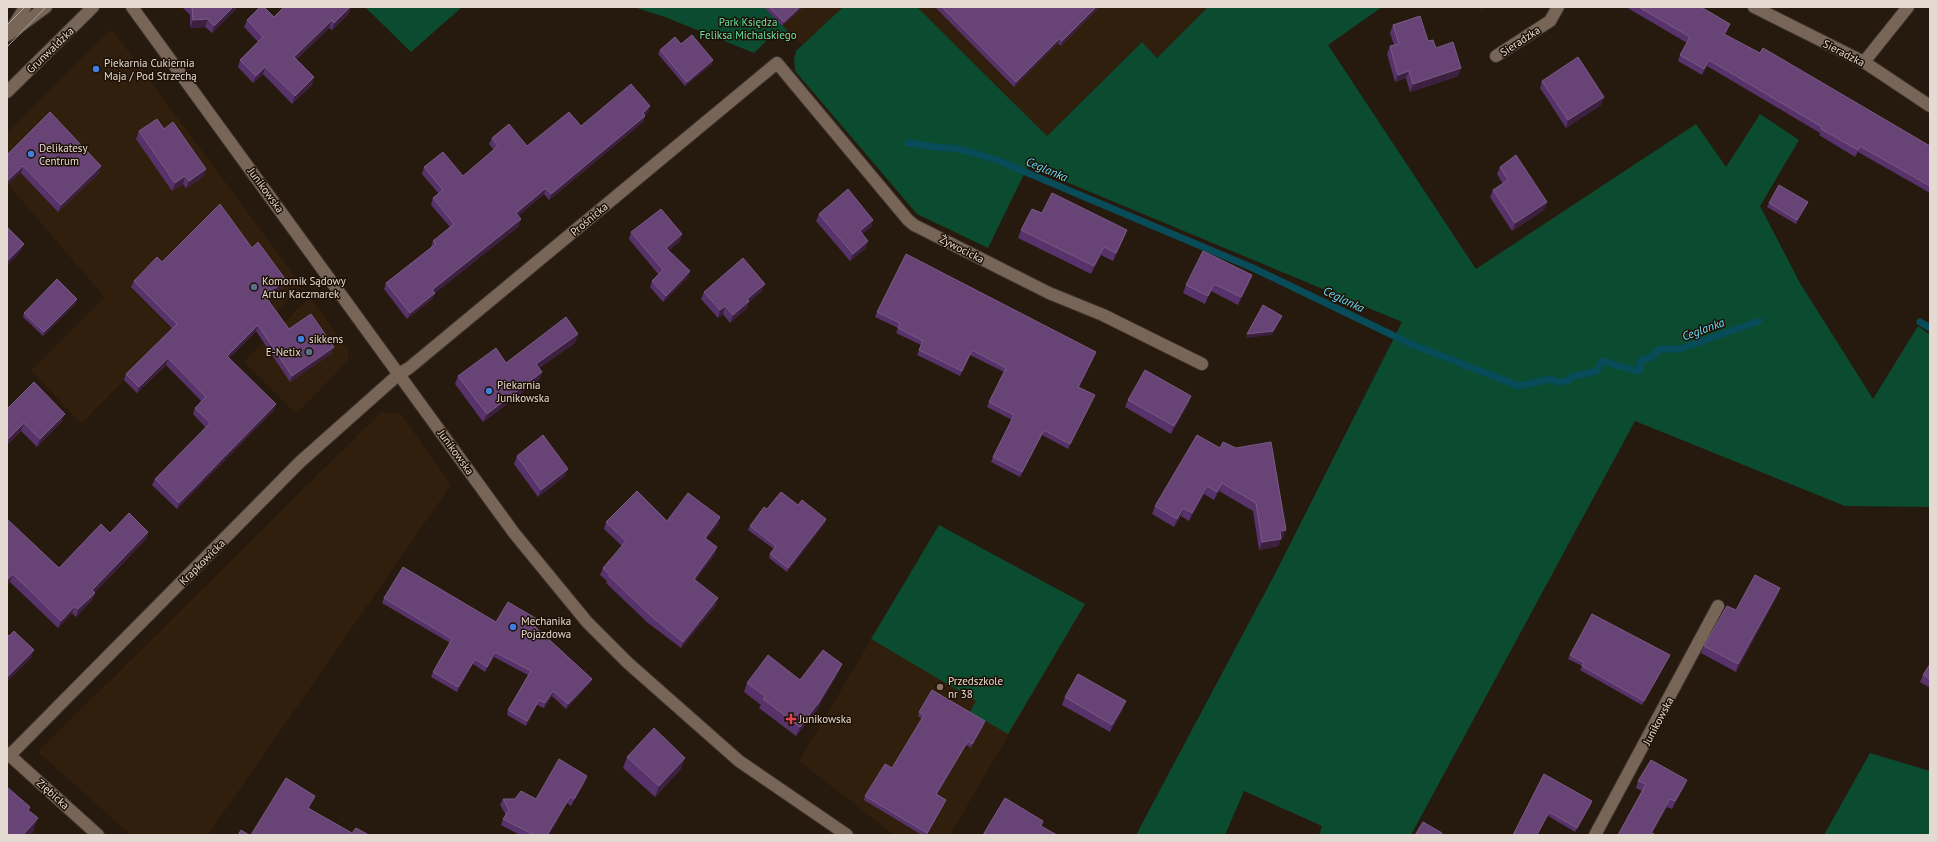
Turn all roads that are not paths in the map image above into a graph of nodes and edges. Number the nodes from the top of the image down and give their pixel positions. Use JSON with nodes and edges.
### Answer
{"nodes":[{"id":1,"x":25,"y":7,"type":"edge"},
{"id":2,"x":46,"y":7,"type":"edge"},
{"id":3,"x":93,"y":7,"type":"edge"},
{"id":4,"x":132,"y":7,"type":"edge"},
{"id":5,"x":1558,"y":7,"type":"edge"},
{"id":6,"x":1754,"y":7,"type":"edge"},
{"id":7,"x":1908,"y":7,"type":"edge"},
{"id":8,"x":7,"y":35,"type":"edge"},
{"id":9,"x":1496,"y":56,"type":"dead end"},
{"id":10,"x":1864,"y":62,"type":"junction"},
{"id":11,"x":777,"y":63,"type":"joint"},
{"id":12,"x":7,"y":92,"type":"edge"},
{"id":13,"x":1930,"y":106,"type":"edge"},
{"id":14,"x":1202,"y":364,"type":"dead end"},
{"id":15,"x":399,"y":374,"type":"junction"},
{"id":16,"x":1718,"y":606,"type":"dead end"},
{"id":17,"x":8,"y":754,"type":"edge"},
{"id":18,"x":98,"y":835,"type":"edge"},
{"id":19,"x":847,"y":835,"type":"edge"},
{"id":20,"x":1595,"y":835,"type":"edge"}],
"edges":[{"from":1,"to":8,"type":"street"},
{"from":2,"to":8,"type":"street"},
{"from":3,"to":12,"type":"street","name":"Grunwaldzka"},
{"from":4,"to":15,"type":"street","name":"Junikowska"},
{"from":5,"to":9,"type":"street","name":"Sieradzka"},
{"from":6,"to":10,"type":"street","name":"Sieradzka"},
{"from":7,"to":10,"type":"street"},
{"from":10,"to":13,"type":"street","name":"Sieradzka"},
{"from":11,"to":14,"type":"street","name":"Żywocicka"},
{"from":11,"to":15,"type":"street","name":"Prośnicka"},
{"from":15,"to":17,"type":"street","name":"Krapkowicka"},
{"from":15,"to":19,"type":"street","name":"Junikowska"},
{"from":16,"to":20,"type":"street","name":"Junikowska"},
{"from":17,"to":18,"type":"street","name":"Ziębicka"}]}
